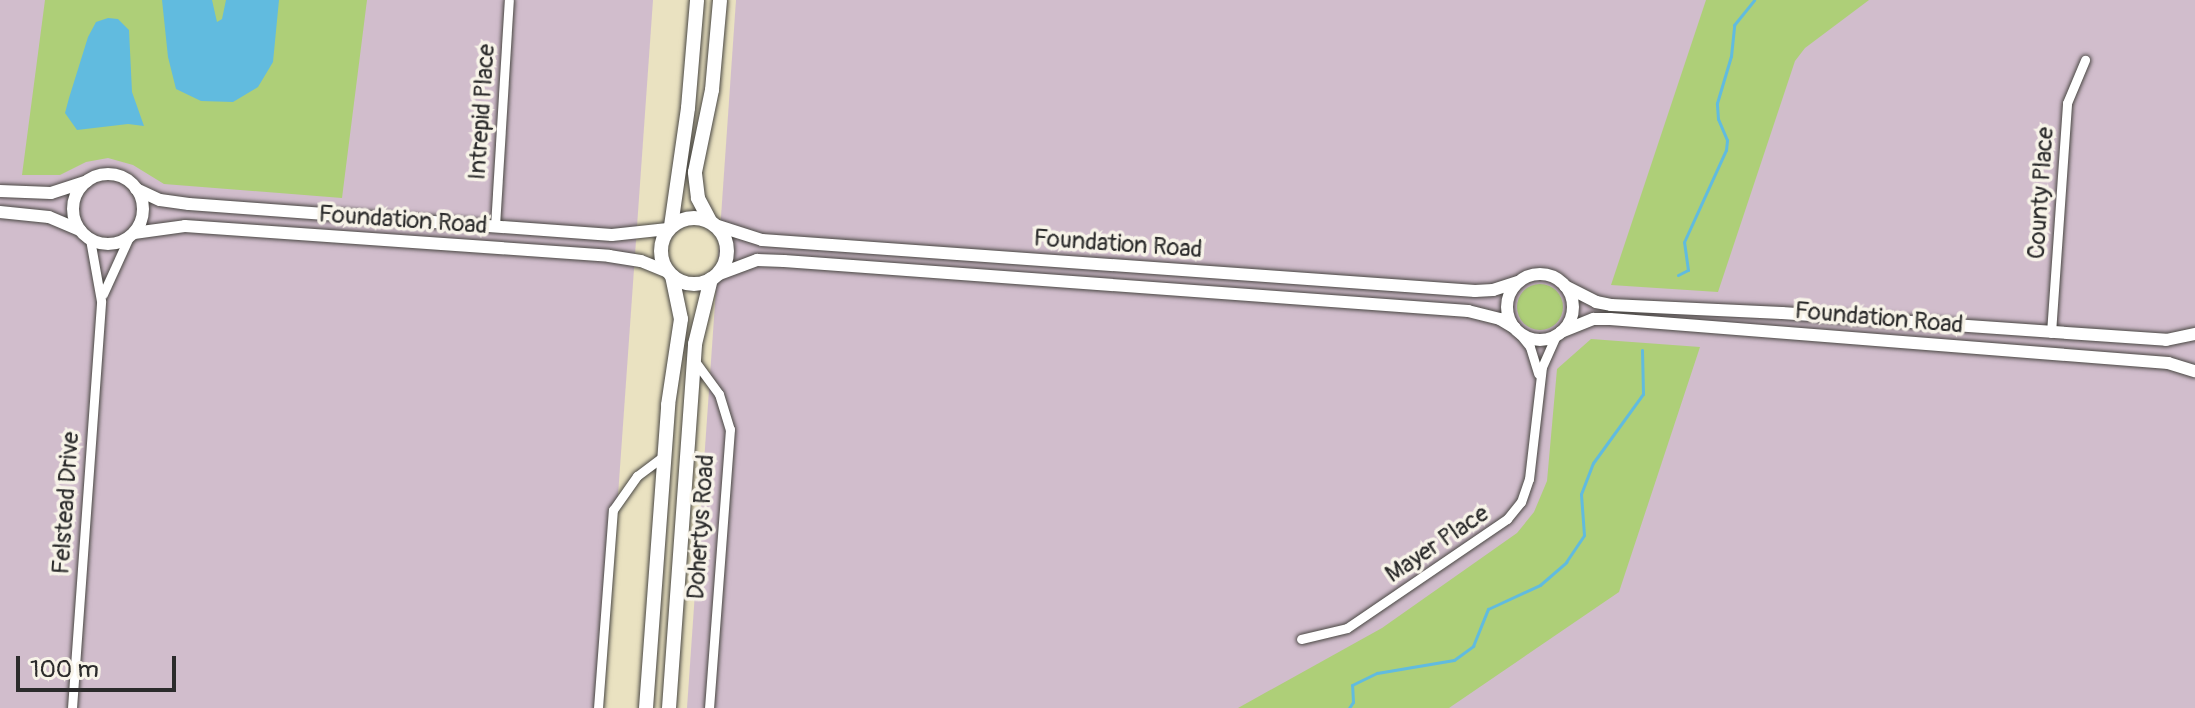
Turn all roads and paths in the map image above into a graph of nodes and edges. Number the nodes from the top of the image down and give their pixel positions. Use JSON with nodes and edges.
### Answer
{"nodes":[{"id":1,"x":509,"y":0,"type":"edge"},
{"id":2,"x":697,"y":0,"type":"edge"},
{"id":3,"x":720,"y":0,"type":"edge"},
{"id":4,"x":2085,"y":60,"type":"dead end"},
{"id":5,"x":87,"y":181,"type":"junction"},
{"id":6,"x":136,"y":189,"type":"junction"},
{"id":7,"x":0,"y":191,"type":"edge"},
{"id":8,"x":278,"y":210,"type":"junction"},
{"id":9,"x":0,"y":212,"type":"edge"},
{"id":10,"x":712,"y":223,"type":"junction"},
{"id":11,"x":495,"y":226,"type":"junction"},
{"id":12,"x":669,"y":228,"type":"junction"},
{"id":13,"x":276,"y":233,"type":"junction"},
{"id":14,"x":85,"y":235,"type":"junction"},
{"id":15,"x":131,"y":235,"type":"junction"},
{"id":16,"x":670,"y":274,"type":"junction"},
{"id":17,"x":714,"y":277,"type":"junction"},
{"id":18,"x":1518,"y":282,"type":"junction"},
{"id":19,"x":1565,"y":286,"type":"junction"},
{"id":20,"x":101,"y":301,"type":"junction"},
{"id":21,"x":1516,"y":330,"type":"junction"},
{"id":22,"x":2051,"y":333,"type":"junction"},
{"id":23,"x":1558,"y":334,"type":"junction"},
{"id":24,"x":2195,"y":334,"type":"edge"},
{"id":25,"x":694,"y":360,"type":"junction"},
{"id":26,"x":2195,"y":371,"type":"edge"},
{"id":27,"x":1539,"y":382,"type":"junction"},
{"id":28,"x":664,"y":456,"type":"junction"},
{"id":29,"x":1301,"y":639,"type":"dead end"},
{"id":30,"x":72,"y":708,"type":"edge"},
{"id":31,"x":598,"y":708,"type":"edge"},
{"id":32,"x":646,"y":708,"type":"edge"},
{"id":33,"x":669,"y":708,"type":"edge"},
{"id":34,"x":709,"y":708,"type":"edge"}],
"edges":[{"from":1,"to":11,"type":"street","name":"Intrepid Place"},
{"from":2,"to":12,"type":"main road"},
{"from":3,"to":10,"type":"main road"},
{"from":4,"to":22,"type":"street","name":"County Place"},
{"from":5,"to":6,"type":"street"},
{"from":5,"to":7,"type":"street"},
{"from":5,"to":14,"type":"street"},
{"from":6,"to":8,"type":"street","name":"Foundation Road"},
{"from":6,"to":15,"type":"street"},
{"from":8,"to":11,"type":"street","name":"Foundation Road"},
{"from":8,"to":13,"type":"street"},
{"from":9,"to":14,"type":"street"},
{"from":10,"to":12,"type":"main road"},
{"from":10,"to":17,"type":"main road"},
{"from":10,"to":18,"type":"street","name":"Foundation Road"},
{"from":11,"to":12,"type":"street","name":"Foundation Road"},
{"from":12,"to":16,"type":"main road"},
{"from":13,"to":15,"type":"street","name":"Foundation Road"},
{"from":13,"to":16,"type":"street","name":"Foundation Road"},
{"from":14,"to":15,"type":"street"},
{"from":14,"to":20,"type":"street","name":"Felstead Drive"},
{"from":15,"to":20,"type":"street","name":"Felstead Drive"},
{"from":16,"to":17,"type":"main road"},
{"from":16,"to":28,"type":"main road","name":"Dohertys Road"},
{"from":17,"to":21,"type":"street","name":"Foundation Road"},
{"from":17,"to":25,"type":"main road","name":"Dohertys Road"},
{"from":18,"to":19,"type":"street"},
{"from":18,"to":21,"type":"street"},
{"from":19,"to":22,"type":"street","name":"Foundation Road"},
{"from":19,"to":23,"type":"street"},
{"from":20,"to":30,"type":"street","name":"Felstead Drive"},
{"from":21,"to":23,"type":"street"},
{"from":21,"to":27,"type":"street","name":"Mayer Place"},
{"from":22,"to":24,"type":"street","name":"Foundation Road"},
{"from":23,"to":26,"type":"street","name":"Foundation Road"},
{"from":23,"to":27,"type":"street","name":"Mayer Place"},
{"from":25,"to":33,"type":"main road","name":"Dohertys Road"},
{"from":25,"to":34,"type":"street","name":"Dohertys Road"},
{"from":27,"to":29,"type":"street","name":"Mayer Place"},
{"from":28,"to":31,"type":"street","name":"Dohertys Road"},
{"from":28,"to":32,"type":"main road","name":"Dohertys Road"}]}
